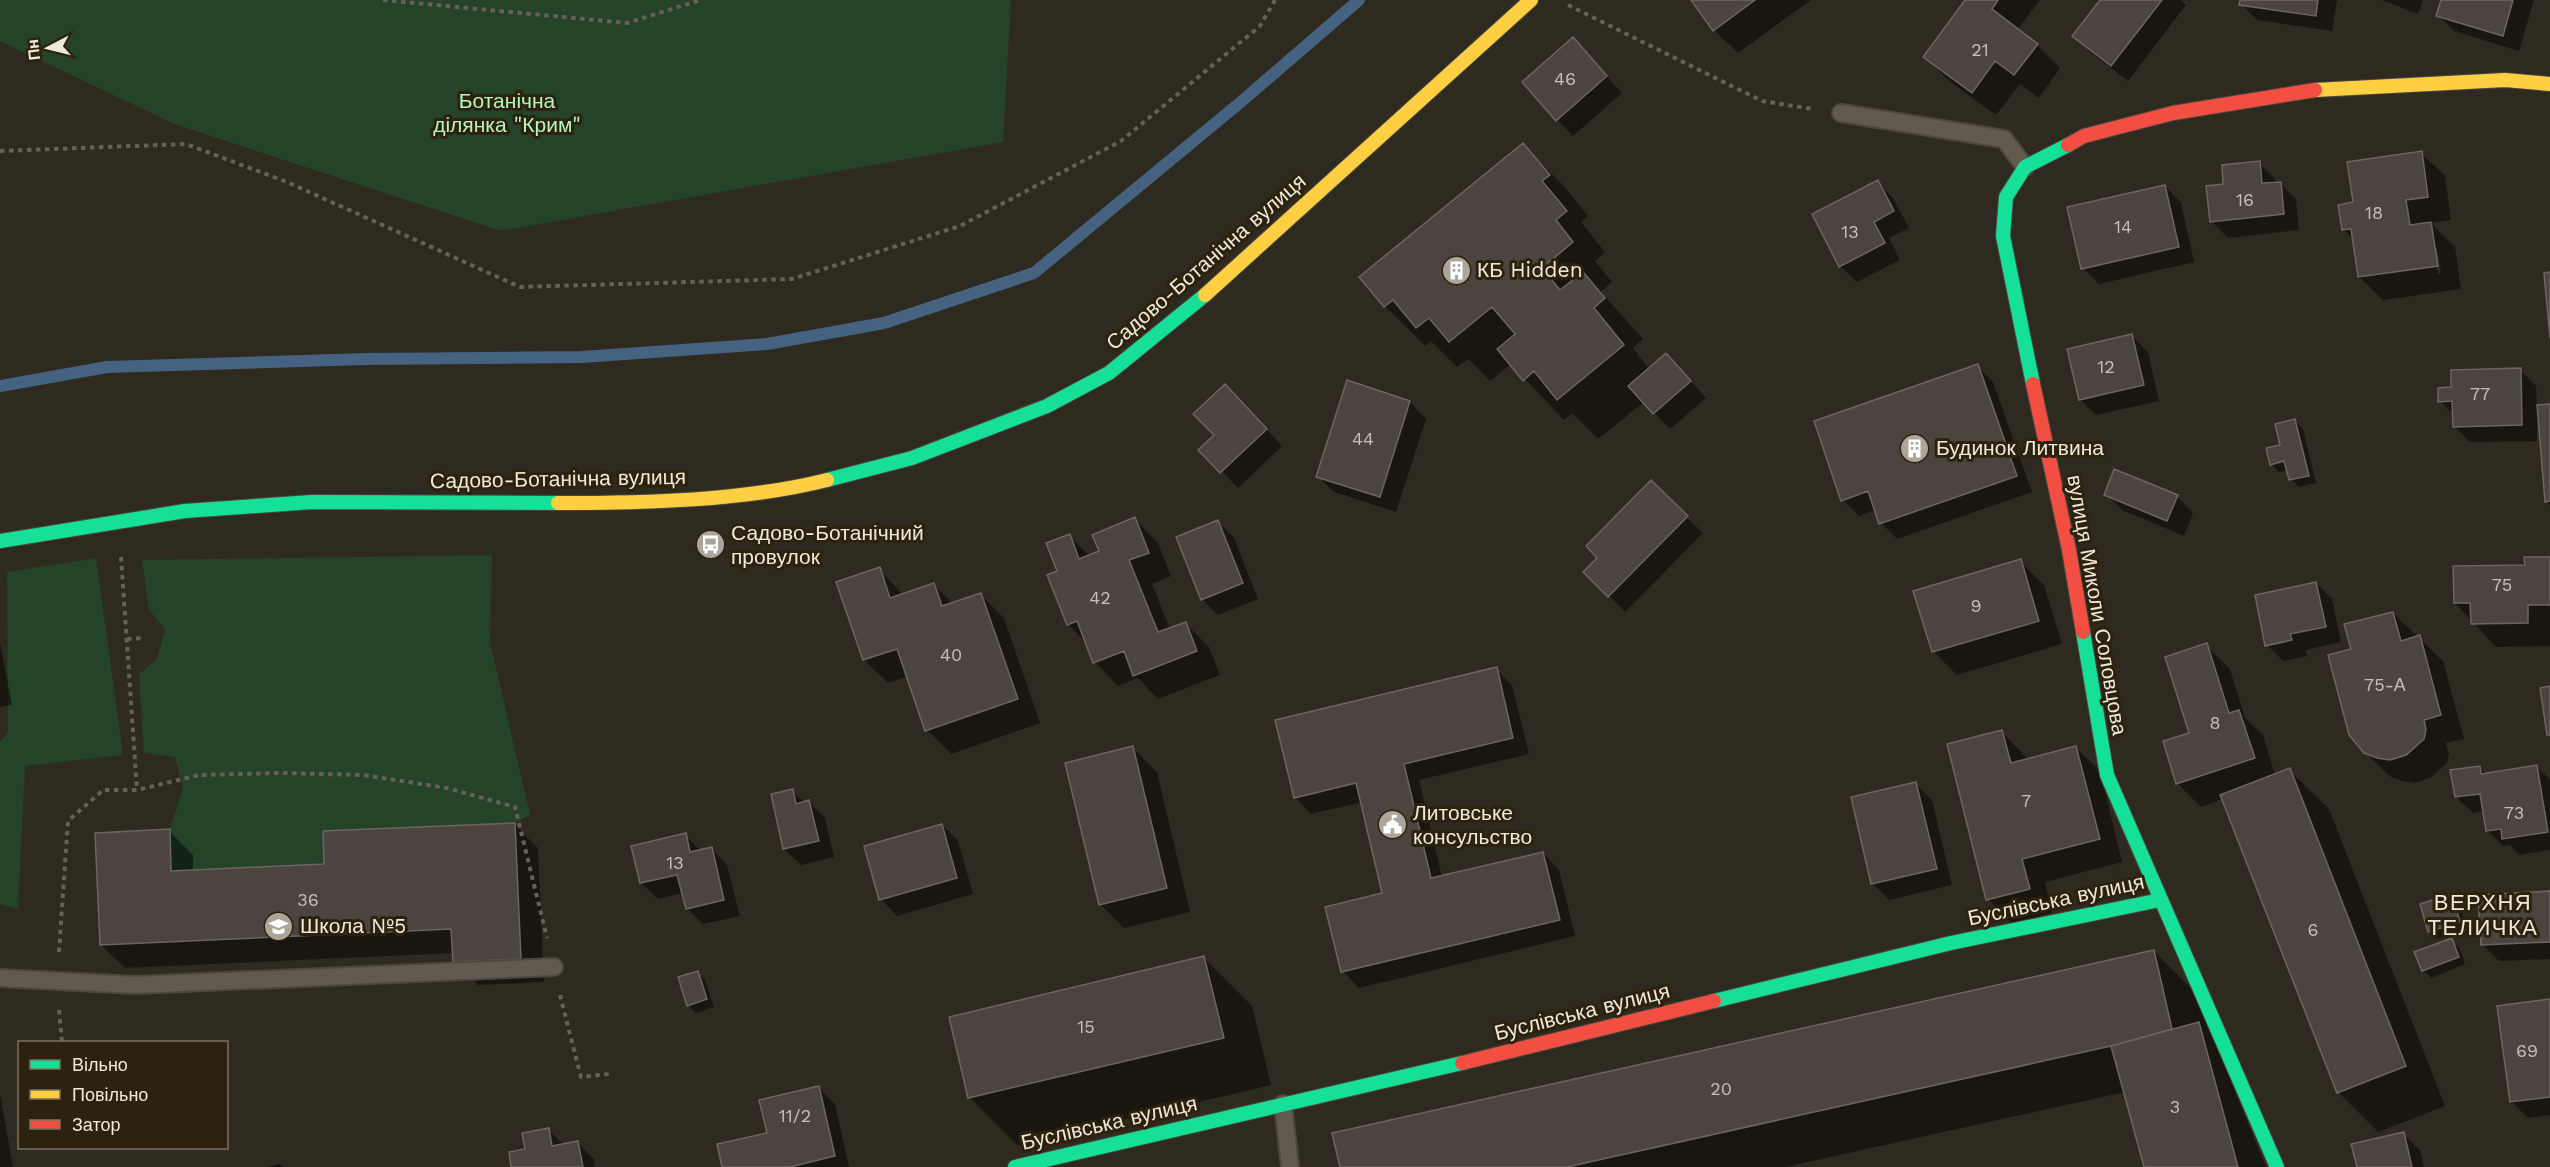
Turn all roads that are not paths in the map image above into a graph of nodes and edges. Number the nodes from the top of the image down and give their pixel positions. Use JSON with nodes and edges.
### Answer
{"nodes":[{"id":1,"x":1531,"y":0,"type":"edge"},
{"id":2,"x":2550,"y":84,"type":"edge"},
{"id":3,"x":1841,"y":113,"type":"road end"},
{"id":4,"x":2025,"y":167,"type":"junction"},
{"id":5,"x":0,"y":541,"type":"edge"},
{"id":6,"x":2160,"y":900,"type":"junction"},
{"id":7,"x":554,"y":966,"type":"road end"},
{"id":8,"x":0,"y":978,"type":"edge"},
{"id":9,"x":1283,"y":1104,"type":"junction"},
{"id":10,"x":1015,"y":1167,"type":"edge"},
{"id":11,"x":1290,"y":1167,"type":"edge"},
{"id":12,"x":2277,"y":1167,"type":"edge"}],
"edges":[{"from":1,"to":5,"type":"street","name":"Садово-Ботанічна вулиця"},
{"from":2,"to":4,"type":"street","name":"вулиця Миколи Соловцова"},
{"from":3,"to":4,"type":"lane"},
{"from":4,"to":6,"type":"street","name":"вулиця Миколи Соловцова"},
{"from":6,"to":9,"type":"street","name":"Буслівська вулиця"},
{"from":6,"to":12,"type":"street","name":"вулиця Миколи Соловцова"},
{"from":7,"to":8,"type":"lane"},
{"from":9,"to":10,"type":"street","name":"Буслівська вулиця"},
{"from":9,"to":11,"type":"lane"}]}
